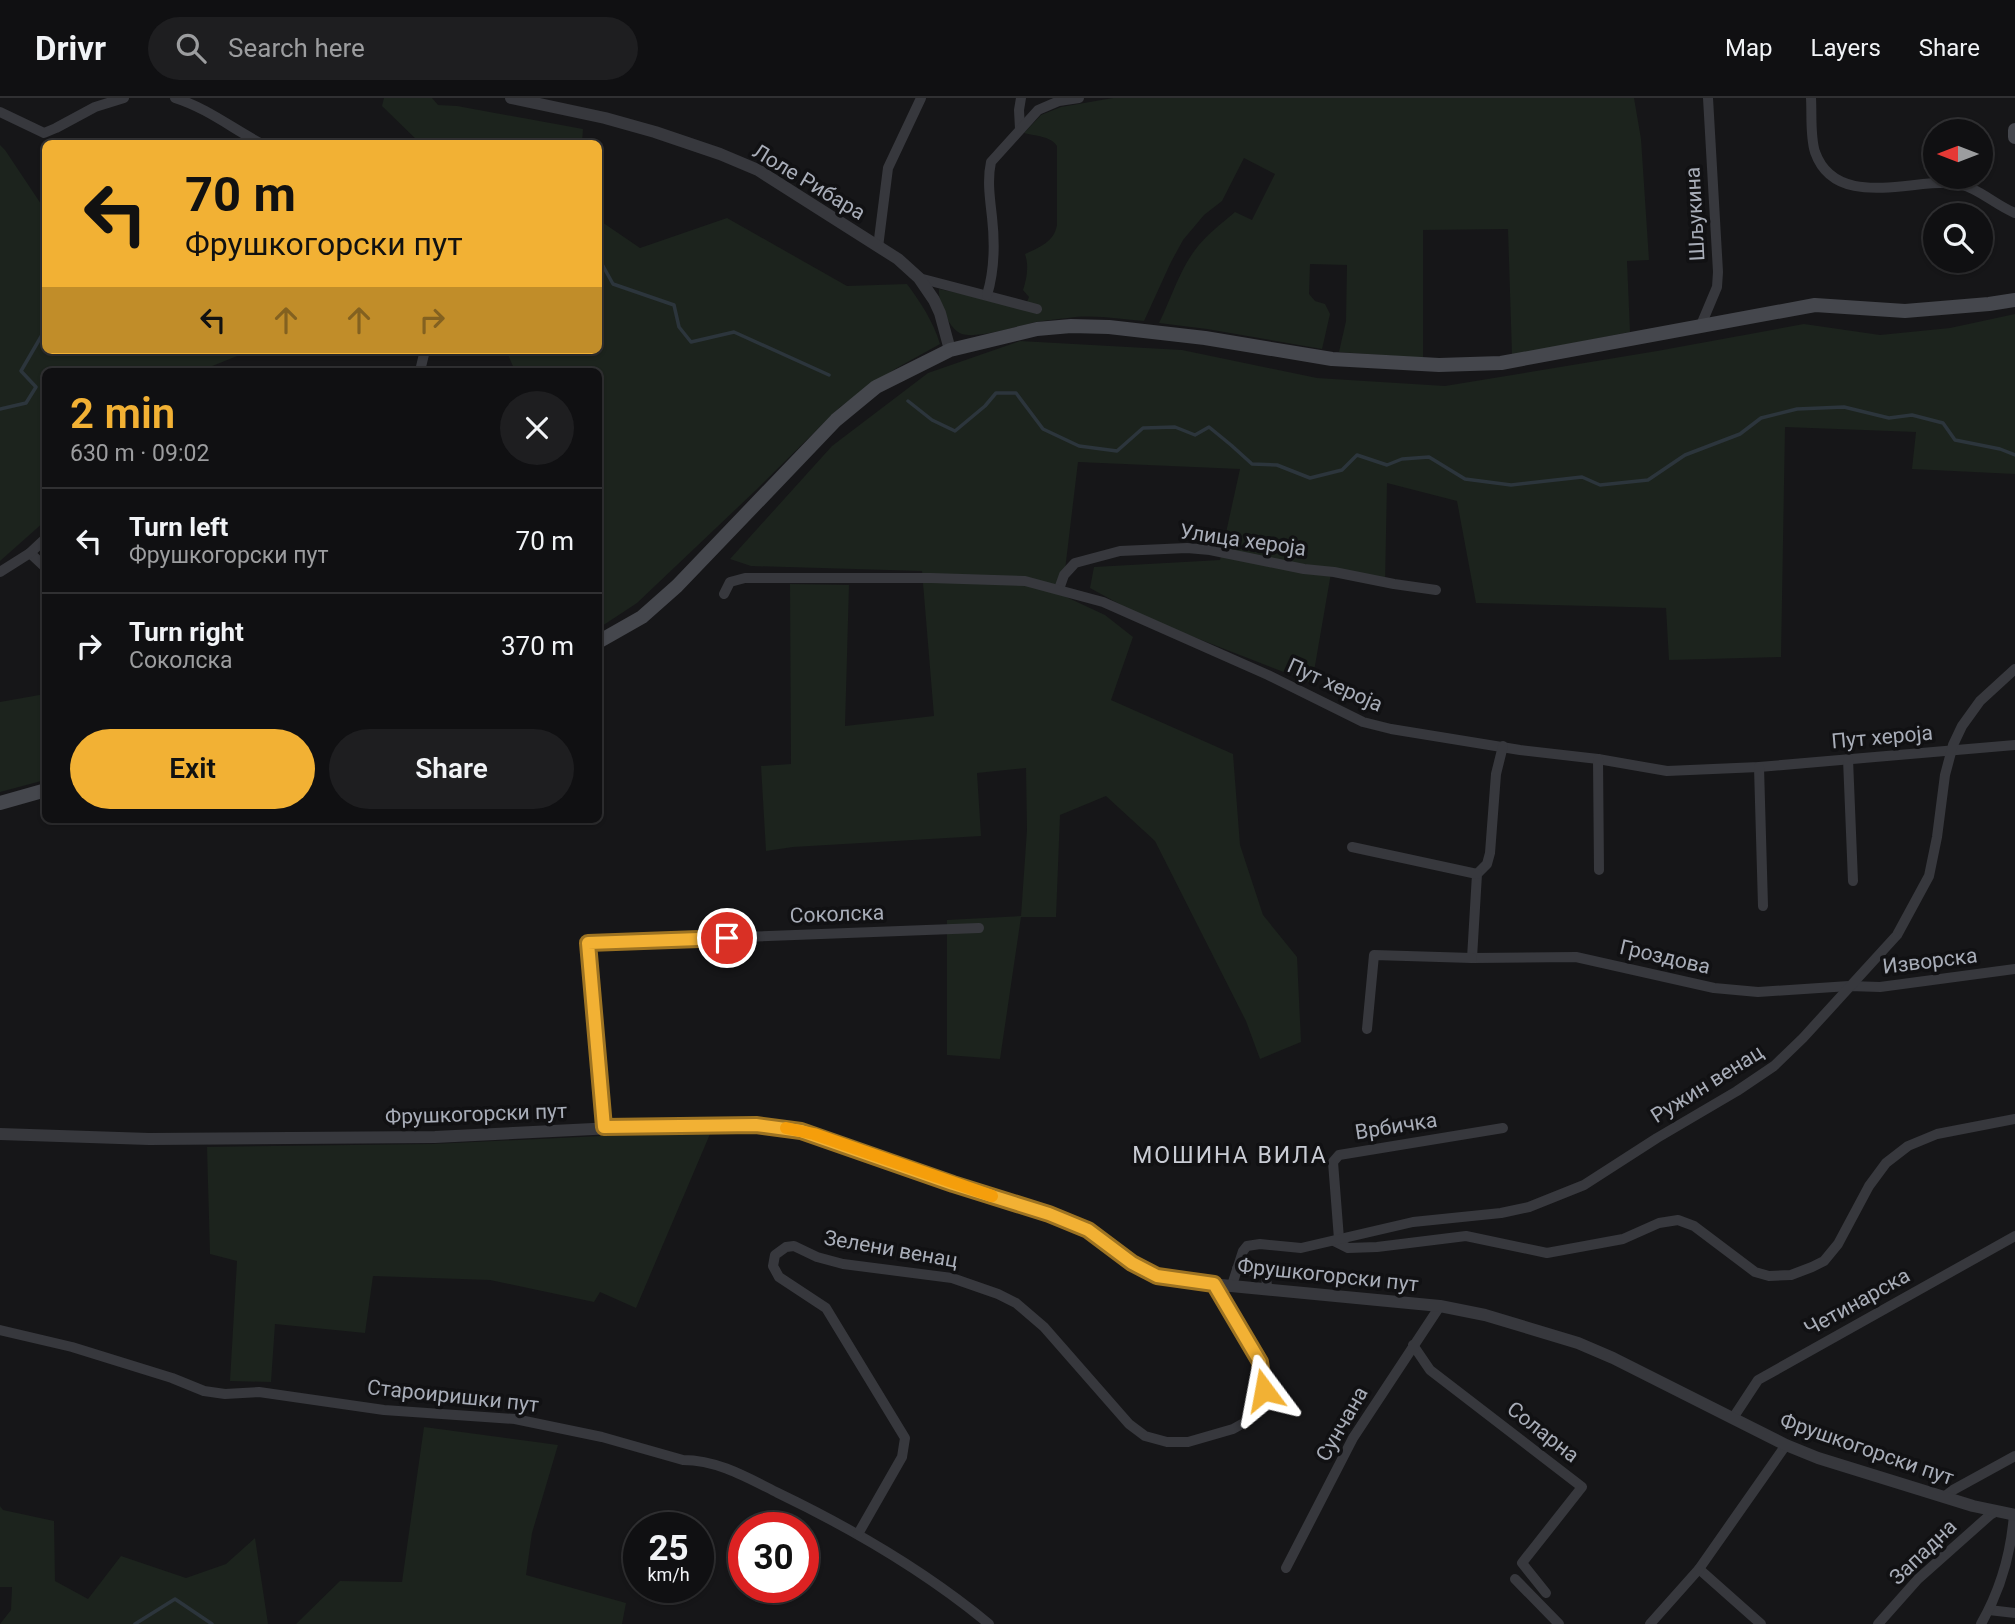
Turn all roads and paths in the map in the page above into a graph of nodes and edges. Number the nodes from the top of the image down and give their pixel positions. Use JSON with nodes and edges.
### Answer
{"nodes":[{"id":1,"x":124,"y":98,"type":"edge"},
{"id":2,"x":175,"y":98,"type":"edge"},
{"id":3,"x":511,"y":98,"type":"edge"},
{"id":4,"x":921,"y":98,"type":"edge"},
{"id":5,"x":1021,"y":98,"type":"edge"},
{"id":6,"x":1079,"y":98,"type":"edge"},
{"id":7,"x":1708,"y":98,"type":"edge"},
{"id":8,"x":1811,"y":98,"type":"edge"},
{"id":9,"x":556,"y":102,"type":"edge"},
{"id":10,"x":0,"y":112,"type":"edge"},
{"id":11,"x":1020,"y":129,"type":"junction"},
{"id":12,"x":2015,"y":130,"type":"edge"},
{"id":13,"x":2015,"y":137,"type":"edge"},
{"id":14,"x":255,"y":140,"type":"edge"},
{"id":15,"x":2015,"y":213,"type":"edge"},
{"id":16,"x":878,"y":247,"type":"junction"},
{"id":17,"x":919,"y":278,"type":"junction"},
{"id":18,"x":987,"y":295,"type":"junction"},
{"id":19,"x":2015,"y":300,"type":"edge"},
{"id":20,"x":1037,"y":309,"type":"dead end"},
{"id":21,"x":1700,"y":325,"type":"junction"},
{"id":22,"x":950,"y":349,"type":"junction"},
{"id":23,"x":42,"y":542,"type":"edge"},
{"id":24,"x":30,"y":553,"type":"junction"},
{"id":25,"x":42,"y":564,"type":"edge"},
{"id":26,"x":0,"y":572,"type":"edge"},
{"id":27,"x":1059,"y":589,"type":"junction"},
{"id":28,"x":1436,"y":590,"type":"dead end"},
{"id":29,"x":724,"y":594,"type":"dead end"},
{"id":30,"x":602,"y":640,"type":"edge"},
{"id":31,"x":2015,"y":669,"type":"edge"},
{"id":32,"x":2015,"y":745,"type":"edge"},
{"id":33,"x":1503,"y":746,"type":"junction"},
{"id":34,"x":1952,"y":750,"type":"junction"},
{"id":35,"x":1598,"y":759,"type":"junction"},
{"id":36,"x":1848,"y":759,"type":"junction"},
{"id":37,"x":1759,"y":767,"type":"junction"},
{"id":38,"x":42,"y":791,"type":"edge"},
{"id":39,"x":0,"y":803,"type":"edge"},
{"id":40,"x":1352,"y":847,"type":"dead end"},
{"id":41,"x":1599,"y":870,"type":"dead end"},
{"id":42,"x":1477,"y":874,"type":"junction"},
{"id":43,"x":1853,"y":881,"type":"dead end"},
{"id":44,"x":1763,"y":906,"type":"dead end"},
{"id":45,"x":979,"y":928,"type":"dead end"},
{"id":46,"x":1472,"y":958,"type":"junction"},
{"id":47,"x":2015,"y":969,"type":"edge"},
{"id":48,"x":1850,"y":986,"type":"junction"},
{"id":49,"x":1367,"y":1029,"type":"dead end"},
{"id":50,"x":2015,"y":1119,"type":"edge"},
{"id":51,"x":604,"y":1127,"type":"junction"},
{"id":52,"x":1503,"y":1128,"type":"dead end"},
{"id":53,"x":0,"y":1133,"type":"edge"},
{"id":54,"x":2015,"y":1236,"type":"edge"},
{"id":55,"x":1337,"y":1240,"type":"junction"},
{"id":56,"x":1237,"y":1269,"type":"junction"},
{"id":57,"x":1214,"y":1284,"type":"junction"},
{"id":58,"x":1232,"y":1285,"type":"junction"},
{"id":59,"x":1267,"y":1289,"type":"junction"},
{"id":60,"x":1440,"y":1306,"type":"junction"},
{"id":61,"x":0,"y":1330,"type":"edge"},
{"id":62,"x":1413,"y":1345,"type":"junction"},
{"id":63,"x":1733,"y":1418,"type":"junction"},
{"id":64,"x":1786,"y":1445,"type":"junction"},
{"id":65,"x":2015,"y":1456,"type":"edge"},
{"id":66,"x":1944,"y":1497,"type":"junction"},
{"id":67,"x":1997,"y":1511,"type":"junction"},
{"id":68,"x":2015,"y":1515,"type":"edge"},
{"id":69,"x":858,"y":1534,"type":"junction"},
{"id":70,"x":1286,"y":1568,"type":"dead end"},
{"id":71,"x":1699,"y":1569,"type":"junction"},
{"id":72,"x":1515,"y":1579,"type":"dead end"},
{"id":73,"x":1546,"y":1593,"type":"dead end"},
{"id":74,"x":1989,"y":1609,"type":"junction"},
{"id":75,"x":2015,"y":1613,"type":"edge"},
{"id":76,"x":989,"y":1624,"type":"edge"},
{"id":77,"x":1559,"y":1624,"type":"edge"},
{"id":78,"x":1650,"y":1624,"type":"edge"},
{"id":79,"x":1761,"y":1624,"type":"edge"},
{"id":80,"x":1878,"y":1624,"type":"edge"},
{"id":81,"x":1981,"y":1624,"type":"edge"}],
"edges":[{"from":1,"to":10,"type":"street"},
{"from":2,"to":14,"type":"street"},
{"from":3,"to":9,"type":"street","name":"Лоле Рибара"},
{"from":4,"to":16,"type":"street"},
{"from":5,"to":11,"type":"street"},
{"from":6,"to":11,"type":"street"},
{"from":7,"to":21,"type":"street","name":"Шљукина"},
{"from":8,"to":15,"type":"street"},
{"from":9,"to":16,"type":"street","name":"Лоле Рибара"},
{"from":11,"to":18,"type":"street"},
{"from":12,"to":13,"type":"main road"},
{"from":16,"to":17,"type":"street","name":"Лоле Рибара"},
{"from":17,"to":18,"type":"street"},
{"from":17,"to":22,"type":"street","name":"Лоле Рибара"},
{"from":18,"to":20,"type":"street"},
{"from":19,"to":21,"type":"main road"},
{"from":21,"to":22,"type":"main road"},
{"from":22,"to":30,"type":"main road"},
{"from":23,"to":24,"type":"street"},
{"from":24,"to":25,"type":"street"},
{"from":24,"to":26,"type":"street"},
{"from":27,"to":28,"type":"street","name":"Улица хероја"},
{"from":27,"to":29,"type":"street","name":"Пут хероја"},
{"from":27,"to":33,"type":"street","name":"Пут хероја"},
{"from":31,"to":34,"type":"street","name":"Ружин венац"},
{"from":32,"to":34,"type":"street","name":"Пут хероја"},
{"from":33,"to":35,"type":"street","name":"Пут хероја"},
{"from":33,"to":42,"type":"street"},
{"from":34,"to":36,"type":"street","name":"Пут хероја"},
{"from":34,"to":48,"type":"street","name":"Ружин венац"},
{"from":35,"to":37,"type":"street","name":"Пут хероја"},
{"from":35,"to":41,"type":"street"},
{"from":36,"to":37,"type":"street","name":"Пут хероја"},
{"from":36,"to":43,"type":"street"},
{"from":37,"to":44,"type":"street"},
{"from":38,"to":39,"type":"main road"},
{"from":40,"to":42,"type":"street"},
{"from":42,"to":46,"type":"street"},
{"from":45,"to":51,"type":"street","name":"Соколска"},
{"from":46,"to":48,"type":"street","name":"Гроздова"},
{"from":46,"to":49,"type":"street","name":"Гроздова"},
{"from":47,"to":48,"type":"street","name":"Изворска"},
{"from":48,"to":55,"type":"street","name":"Ружин венац"},
{"from":50,"to":55,"type":"street"},
{"from":51,"to":53,"type":"street","name":"Фрушкогорски пут"},
{"from":51,"to":57,"type":"street","name":"Фрушкогорски пут"},
{"from":52,"to":55,"type":"street","name":"Врбичка"},
{"from":54,"to":63,"type":"street","name":"Четинарска"},
{"from":55,"to":56,"type":"street","name":"Ружин венац"},
{"from":56,"to":58,"type":"street","name":"Ружин венац"},
{"from":56,"to":59,"type":"street"},
{"from":57,"to":58,"type":"street","name":"Фрушкогорски пут"},
{"from":57,"to":69,"type":"street","name":"Зелени венац"},
{"from":58,"to":59,"type":"street","name":"Фрушкогорски пут"},
{"from":59,"to":60,"type":"street","name":"Фрушкогорски пут"},
{"from":60,"to":62,"type":"street","name":"Сунчана"},
{"from":60,"to":63,"type":"street","name":"Фрушкогорски пут"},
{"from":61,"to":69,"type":"street","name":"Староиришки пут"},
{"from":62,"to":70,"type":"street","name":"Сунчана"},
{"from":62,"to":73,"type":"street","name":"Соларна"},
{"from":63,"to":64,"type":"street","name":"Фрушкогорски пут"},
{"from":64,"to":66,"type":"street","name":"Фрушкогорски пут"},
{"from":64,"to":71,"type":"street"},
{"from":65,"to":66,"type":"street"},
{"from":66,"to":67,"type":"street","name":"Фрушкогорски пут"},
{"from":67,"to":68,"type":"street","name":"Фрушкогорски пут"},
{"from":67,"to":80,"type":"street","name":"Западна"},
{"from":68,"to":74,"type":"street"},
{"from":69,"to":76,"type":"street","name":"Староиришки пут"},
{"from":71,"to":78,"type":"street"},
{"from":71,"to":79,"type":"street"},
{"from":72,"to":77,"type":"street"},
{"from":74,"to":75,"type":"street"},
{"from":74,"to":81,"type":"street"}]}
